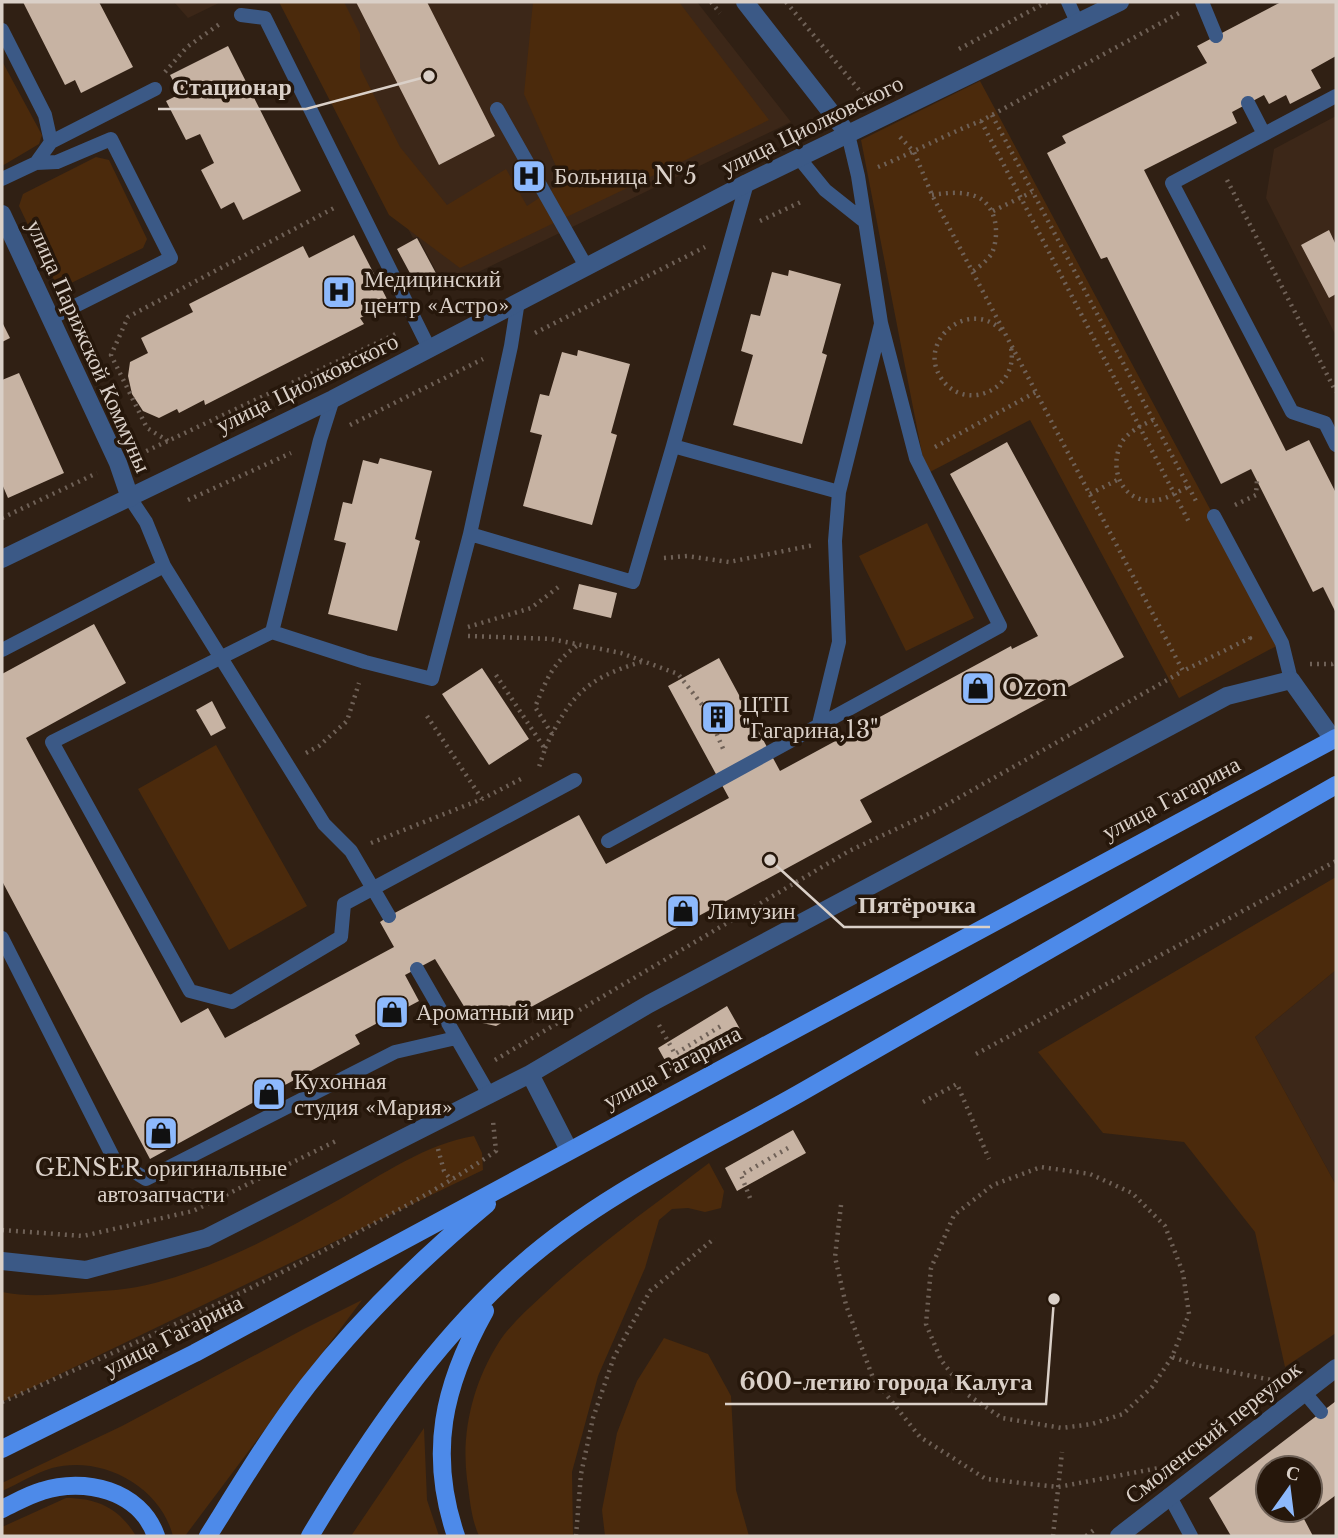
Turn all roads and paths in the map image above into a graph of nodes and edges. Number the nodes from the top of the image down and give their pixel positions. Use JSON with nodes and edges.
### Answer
{"nodes":[{"id":1,"x":745,"y":2,"type":"edge"},
{"id":2,"x":786,"y":2,"type":"edge"},
{"id":3,"x":1068,"y":2,"type":"edge"},
{"id":4,"x":1120,"y":2,"type":"edge"},
{"id":5,"x":1202,"y":2,"type":"edge"},
{"id":6,"x":1187,"y":8,"type":"dead end"},
{"id":7,"x":242,"y":15,"type":"joint"},
{"id":8,"x":1077,"y":22,"type":"junction"},
{"id":9,"x":2,"y":30,"type":"edge"},
{"id":10,"x":1216,"y":36,"type":"dead end"},
{"id":11,"x":155,"y":89,"type":"joint"},
{"id":12,"x":1336,"y":96,"type":"edge"},
{"id":13,"x":865,"y":97,"type":"dead end"},
{"id":14,"x":1248,"y":103,"type":"dead end"},
{"id":15,"x":497,"y":109,"type":"dead end"},
{"id":16,"x":992,"y":115,"type":"junction"},
{"id":17,"x":981,"y":121,"type":"junction"},
{"id":18,"x":848,"y":134,"type":"junction"},
{"id":19,"x":1264,"y":134,"type":"junction"},
{"id":20,"x":51,"y":142,"type":"junction"},
{"id":21,"x":914,"y":152,"type":"junction"},
{"id":22,"x":799,"y":158,"type":"junction"},
{"id":23,"x":1216,"y":160,"type":"junction"},
{"id":24,"x":36,"y":163,"type":"junction"},
{"id":25,"x":858,"y":176,"type":"junction"},
{"id":26,"x":2,"y":179,"type":"edge"},
{"id":27,"x":747,"y":183,"type":"junction"},
{"id":28,"x":825,"y":190,"type":"junction"},
{"id":29,"x":1032,"y":191,"type":"junction"},
{"id":30,"x":932,"y":195,"type":"junction"},
{"id":31,"x":1021,"y":199,"type":"junction"},
{"id":32,"x":992,"y":211,"type":"junction"},
{"id":33,"x":2,"y":214,"type":"edge"},
{"id":34,"x":314,"y":218,"type":"dead end"},
{"id":35,"x":864,"y":221,"type":"junction"},
{"id":36,"x":732,"y":234,"type":"junction"},
{"id":37,"x":587,"y":268,"type":"junction"},
{"id":38,"x":972,"y":272,"type":"junction"},
{"id":39,"x":518,"y":301,"type":"junction"},
{"id":40,"x":51,"y":318,"type":"junction"},
{"id":41,"x":881,"y":323,"type":"junction"},
{"id":42,"x":1007,"y":337,"type":"junction"},
{"id":43,"x":511,"y":346,"type":"junction"},
{"id":44,"x":430,"y":350,"type":"junction"},
{"id":45,"x":1036,"y":392,"type":"junction"},
{"id":46,"x":1336,"y":392,"type":"edge"},
{"id":47,"x":332,"y":399,"type":"junction"},
{"id":48,"x":1153,"y":420,"type":"junction"},
{"id":49,"x":1139,"y":426,"type":"junction"},
{"id":50,"x":320,"y":440,"type":"junction"},
{"id":51,"x":168,"y":441,"type":"dead end"},
{"id":52,"x":1336,"y":445,"type":"edge"},
{"id":53,"x":673,"y":446,"type":"junction"},
{"id":54,"x":916,"y":458,"type":"junction"},
{"id":55,"x":1119,"y":479,"type":"junction"},
{"id":56,"x":1257,"y":481,"type":"dead end"},
{"id":57,"x":1188,"y":487,"type":"junction"},
{"id":58,"x":839,"y":492,"type":"junction"},
{"id":59,"x":1174,"y":493,"type":"junction"},
{"id":60,"x":1090,"y":495,"type":"junction"},
{"id":61,"x":1256,"y":495,"type":"dead end"},
{"id":62,"x":130,"y":498,"type":"junction"},
{"id":63,"x":186,"y":501,"type":"dead end"},
{"id":64,"x":1200,"y":509,"type":"dead end"},
{"id":65,"x":1214,"y":516,"type":"dead end"},
{"id":66,"x":1192,"y":528,"type":"dead end"},
{"id":67,"x":470,"y":534,"type":"junction"},
{"id":68,"x":835,"y":541,"type":"junction"},
{"id":69,"x":2,"y":559,"type":"edge"},
{"id":70,"x":639,"y":561,"type":"junction"},
{"id":71,"x":164,"y":566,"type":"junction"},
{"id":72,"x":584,"y":568,"type":"junction"},
{"id":73,"x":1244,"y":628,"type":"dead end"},
{"id":74,"x":272,"y":632,"type":"junction"},
{"id":75,"x":443,"y":635,"type":"junction"},
{"id":76,"x":578,"y":645,"type":"junction"},
{"id":77,"x":2,"y":650,"type":"edge"},
{"id":78,"x":222,"y":657,"type":"junction"},
{"id":79,"x":365,"y":662,"type":"junction"},
{"id":80,"x":642,"y":662,"type":"junction"},
{"id":81,"x":1183,"y":671,"type":"junction"},
{"id":82,"x":496,"y":675,"type":"dead end"},
{"id":83,"x":1291,"y":680,"type":"junction"},
{"id":84,"x":428,"y":716,"type":"dead end"},
{"id":85,"x":819,"y":724,"type":"junction"},
{"id":86,"x":552,"y":734,"type":"junction"},
{"id":87,"x":1335,"y":738,"type":"edge"},
{"id":88,"x":319,"y":746,"type":"dead end"},
{"id":89,"x":545,"y":749,"type":"junction"},
{"id":90,"x":732,"y":772,"type":"junction"},
{"id":91,"x":575,"y":780,"type":"dead end"},
{"id":92,"x":1336,"y":785,"type":"edge"},
{"id":93,"x":482,"y":799,"type":"junction"},
{"id":94,"x":608,"y":841,"type":"dead end"},
{"id":95,"x":351,"y":851,"type":"junction"},
{"id":96,"x":1336,"y":861,"type":"edge"},
{"id":97,"x":373,"y":890,"type":"junction"},
{"id":98,"x":389,"y":916,"type":"dead end"},
{"id":99,"x":2,"y":938,"type":"edge"},
{"id":100,"x":416,"y":969,"type":"dead end"},
{"id":101,"x":721,"y":1026,"type":"dead end"},
{"id":102,"x":456,"y":1038,"type":"junction"},
{"id":103,"x":675,"y":1054,"type":"dead end"},
{"id":104,"x":976,"y":1054,"type":"dead end"},
{"id":105,"x":475,"y":1071,"type":"junction"},
{"id":106,"x":530,"y":1074,"type":"junction"},
{"id":107,"x":490,"y":1096,"type":"junction"},
{"id":108,"x":923,"y":1102,"type":"dead end"},
{"id":109,"x":341,"y":1138,"type":"dead end"},
{"id":110,"x":788,"y":1148,"type":"dead end"},
{"id":111,"x":569,"y":1150,"type":"junction"},
{"id":112,"x":989,"y":1159,"type":"dead end"},
{"id":113,"x":548,"y":1163,"type":"junction"},
{"id":114,"x":444,"y":1171,"type":"dead end"},
{"id":115,"x":452,"y":1181,"type":"junction"},
{"id":116,"x":750,"y":1198,"type":"dead end"},
{"id":117,"x":841,"y":1205,"type":"dead end"},
{"id":118,"x":2,"y":1230,"type":"edge"},
{"id":119,"x":715,"y":1238,"type":"dead end"},
{"id":120,"x":2,"y":1261,"type":"edge"},
{"id":121,"x":519,"y":1266,"type":"junction"},
{"id":122,"x":1172,"y":1357,"type":"junction"},
{"id":123,"x":1336,"y":1368,"type":"edge"},
{"id":124,"x":1304,"y":1392,"type":"junction"},
{"id":125,"x":2,"y":1402,"type":"edge"},
{"id":126,"x":1321,"y":1412,"type":"dead end"},
{"id":127,"x":2,"y":1447,"type":"edge"},
{"id":128,"x":1062,"y":1452,"type":"dead end"},
{"id":129,"x":1177,"y":1465,"type":"dead end"},
{"id":130,"x":1058,"y":1487,"type":"junction"},
{"id":131,"x":1169,"y":1495,"type":"junction"},
{"id":132,"x":2,"y":1509,"type":"edge"},
{"id":133,"x":156,"y":1536,"type":"edge"},
{"id":134,"x":208,"y":1536,"type":"edge"},
{"id":135,"x":310,"y":1536,"type":"edge"},
{"id":136,"x":456,"y":1536,"type":"edge"},
{"id":137,"x":576,"y":1536,"type":"edge"},
{"id":138,"x":1053,"y":1536,"type":"edge"},
{"id":139,"x":1119,"y":1536,"type":"edge"},
{"id":140,"x":1191,"y":1536,"type":"edge"}],
"edges":[{"from":1,"to":18,"type":"street"},
{"from":2,"to":13,"type":"path"},
{"from":3,"to":8,"type":"lane"},
{"from":4,"to":8,"type":"street","name":"улица Циолковского"},
{"from":5,"to":10,"type":"lane"},
{"from":6,"to":16,"type":"path"},
{"from":7,"to":11,"type":"path"},
{"from":7,"to":44,"type":"lane"},
{"from":8,"to":18,"type":"street","name":"улица Циолковского"},
{"from":9,"to":20,"type":"lane"},
{"from":11,"to":20,"type":"lane"},
{"from":12,"to":19,"type":"lane"},
{"from":14,"to":19,"type":"lane"},
{"from":15,"to":37,"type":"lane"},
{"from":16,"to":17,"type":"path"},
{"from":16,"to":29,"type":"path"},
{"from":17,"to":21,"type":"path"},
{"from":17,"to":31,"type":"path"},
{"from":18,"to":22,"type":"street","name":"улица Циолковского"},
{"from":18,"to":25,"type":"lane"},
{"from":19,"to":23,"type":"lane"},
{"from":20,"to":24,"type":"lane"},
{"from":21,"to":25,"type":"path"},
{"from":21,"to":30,"type":"path"},
{"from":22,"to":27,"type":"street","name":"улица Циолковского"},
{"from":22,"to":28,"type":"lane"},
{"from":23,"to":46,"type":"path"},
{"from":23,"to":52,"type":"lane"},
{"from":24,"to":26,"type":"lane"},
{"from":24,"to":40,"type":"lane"},
{"from":25,"to":35,"type":"lane"},
{"from":27,"to":36,"type":"lane"},
{"from":27,"to":37,"type":"street","name":"улица Циолковского"},
{"from":28,"to":35,"type":"lane"},
{"from":28,"to":36,"type":"path"},
{"from":29,"to":31,"type":"path"},
{"from":29,"to":48,"type":"path"},
{"from":30,"to":32,"type":"path"},
{"from":30,"to":38,"type":"path"},
{"from":31,"to":32,"type":"path"},
{"from":31,"to":49,"type":"path"},
{"from":32,"to":38,"type":"path"},
{"from":33,"to":40,"type":"street","name":"улица Парижской Коммуны"},
{"from":34,"to":51,"type":"path"},
{"from":35,"to":41,"type":"lane"},
{"from":36,"to":43,"type":"path"},
{"from":36,"to":53,"type":"lane"},
{"from":37,"to":39,"type":"street","name":"улица Циолковского"},
{"from":38,"to":42,"type":"path"},
{"from":39,"to":43,"type":"lane"},
{"from":39,"to":44,"type":"street","name":"улица Циолковского"},
{"from":40,"to":62,"type":"street","name":"улица Парижской Коммуны"},
{"from":41,"to":54,"type":"lane"},
{"from":41,"to":58,"type":"lane"},
{"from":42,"to":42,"type":"path"},
{"from":42,"to":45,"type":"path"},
{"from":43,"to":50,"type":"path"},
{"from":43,"to":67,"type":"lane"},
{"from":44,"to":47,"type":"street","name":"улица Циолковского"},
{"from":45,"to":54,"type":"path"},
{"from":45,"to":60,"type":"path"},
{"from":47,"to":50,"type":"lane"},
{"from":47,"to":62,"type":"street","name":"улица Циолковского"},
{"from":48,"to":49,"type":"path"},
{"from":48,"to":57,"type":"path"},
{"from":49,"to":55,"type":"path"},
{"from":49,"to":59,"type":"path"},
{"from":50,"to":63,"type":"path"},
{"from":50,"to":74,"type":"lane"},
{"from":53,"to":58,"type":"lane"},
{"from":53,"to":70,"type":"lane"},
{"from":54,"to":85,"type":"lane"},
{"from":55,"to":59,"type":"path"},
{"from":55,"to":60,"type":"path"},
{"from":56,"to":61,"type":"path"},
{"from":57,"to":59,"type":"path"},
{"from":57,"to":64,"type":"path"},
{"from":58,"to":68,"type":"lane"},
{"from":59,"to":66,"type":"path"},
{"from":60,"to":81,"type":"path"},
{"from":62,"to":69,"type":"street","name":"улица Циолковского"},
{"from":62,"to":71,"type":"lane"},
{"from":65,"to":83,"type":"lane"},
{"from":67,"to":72,"type":"lane"},
{"from":67,"to":75,"type":"lane"},
{"from":68,"to":70,"type":"path"},
{"from":68,"to":85,"type":"lane"},
{"from":70,"to":72,"type":"lane"},
{"from":71,"to":77,"type":"lane"},
{"from":71,"to":78,"type":"lane"},
{"from":72,"to":75,"type":"path"},
{"from":73,"to":81,"type":"path"},
{"from":74,"to":78,"type":"lane"},
{"from":74,"to":79,"type":"lane"},
{"from":75,"to":76,"type":"path"},
{"from":75,"to":79,"type":"lane"},
{"from":76,"to":80,"type":"path"},
{"from":76,"to":86,"type":"path"},
{"from":78,"to":95,"type":"lane"},
{"from":78,"to":97,"type":"lane"},
{"from":79,"to":88,"type":"path"},
{"from":80,"to":86,"type":"path"},
{"from":80,"to":90,"type":"path"},
{"from":81,"to":105,"type":"path"},
{"from":82,"to":89,"type":"path"},
{"from":83,"to":87,"type":"street"},
{"from":83,"to":106,"type":"street"},
{"from":84,"to":93,"type":"path"},
{"from":85,"to":90,"type":"lane"},
{"from":86,"to":89,"type":"path"},
{"from":87,"to":111,"type":"main road","name":"улица Гагарина"},
{"from":89,"to":93,"type":"path"},
{"from":90,"to":94,"type":"lane"},
{"from":91,"to":97,"type":"lane"},
{"from":92,"to":121,"type":"main road"},
{"from":93,"to":95,"type":"path"},
{"from":95,"to":97,"type":"lane"},
{"from":96,"to":104,"type":"path"},
{"from":97,"to":98,"type":"lane"},
{"from":99,"to":102,"type":"lane"},
{"from":100,"to":102,"type":"lane"},
{"from":101,"to":103,"type":"path"},
{"from":102,"to":105,"type":"lane"},
{"from":105,"to":107,"type":"lane"},
{"from":106,"to":107,"type":"street"},
{"from":106,"to":111,"type":"street"},
{"from":107,"to":115,"type":"path"},
{"from":107,"to":120,"type":"street"},
{"from":108,"to":112,"type":"path"},
{"from":109,"to":118,"type":"path"},
{"from":110,"to":116,"type":"path"},
{"from":111,"to":113,"type":"main road","name":"улица Гагарина"},
{"from":113,"to":127,"type":"main road","name":"улица Гагарина"},
{"from":113,"to":134,"type":"main road"},
{"from":114,"to":115,"type":"path"},
{"from":115,"to":125,"type":"path"},
{"from":117,"to":130,"type":"path"},
{"from":119,"to":137,"type":"path"},
{"from":121,"to":135,"type":"main road"},
{"from":121,"to":136,"type":"main road"},
{"from":122,"to":122,"type":"path"},
{"from":122,"to":124,"type":"path"},
{"from":123,"to":124,"type":"street","name":"Смоленский переулок"},
{"from":124,"to":126,"type":"lane"},
{"from":124,"to":131,"type":"street","name":"Смоленский переулок"},
{"from":128,"to":130,"type":"path"},
{"from":129,"to":130,"type":"path"},
{"from":130,"to":138,"type":"path"},
{"from":131,"to":139,"type":"street","name":"Смоленский переулок"},
{"from":131,"to":140,"type":"lane"},
{"from":132,"to":133,"type":"main road"}]}
